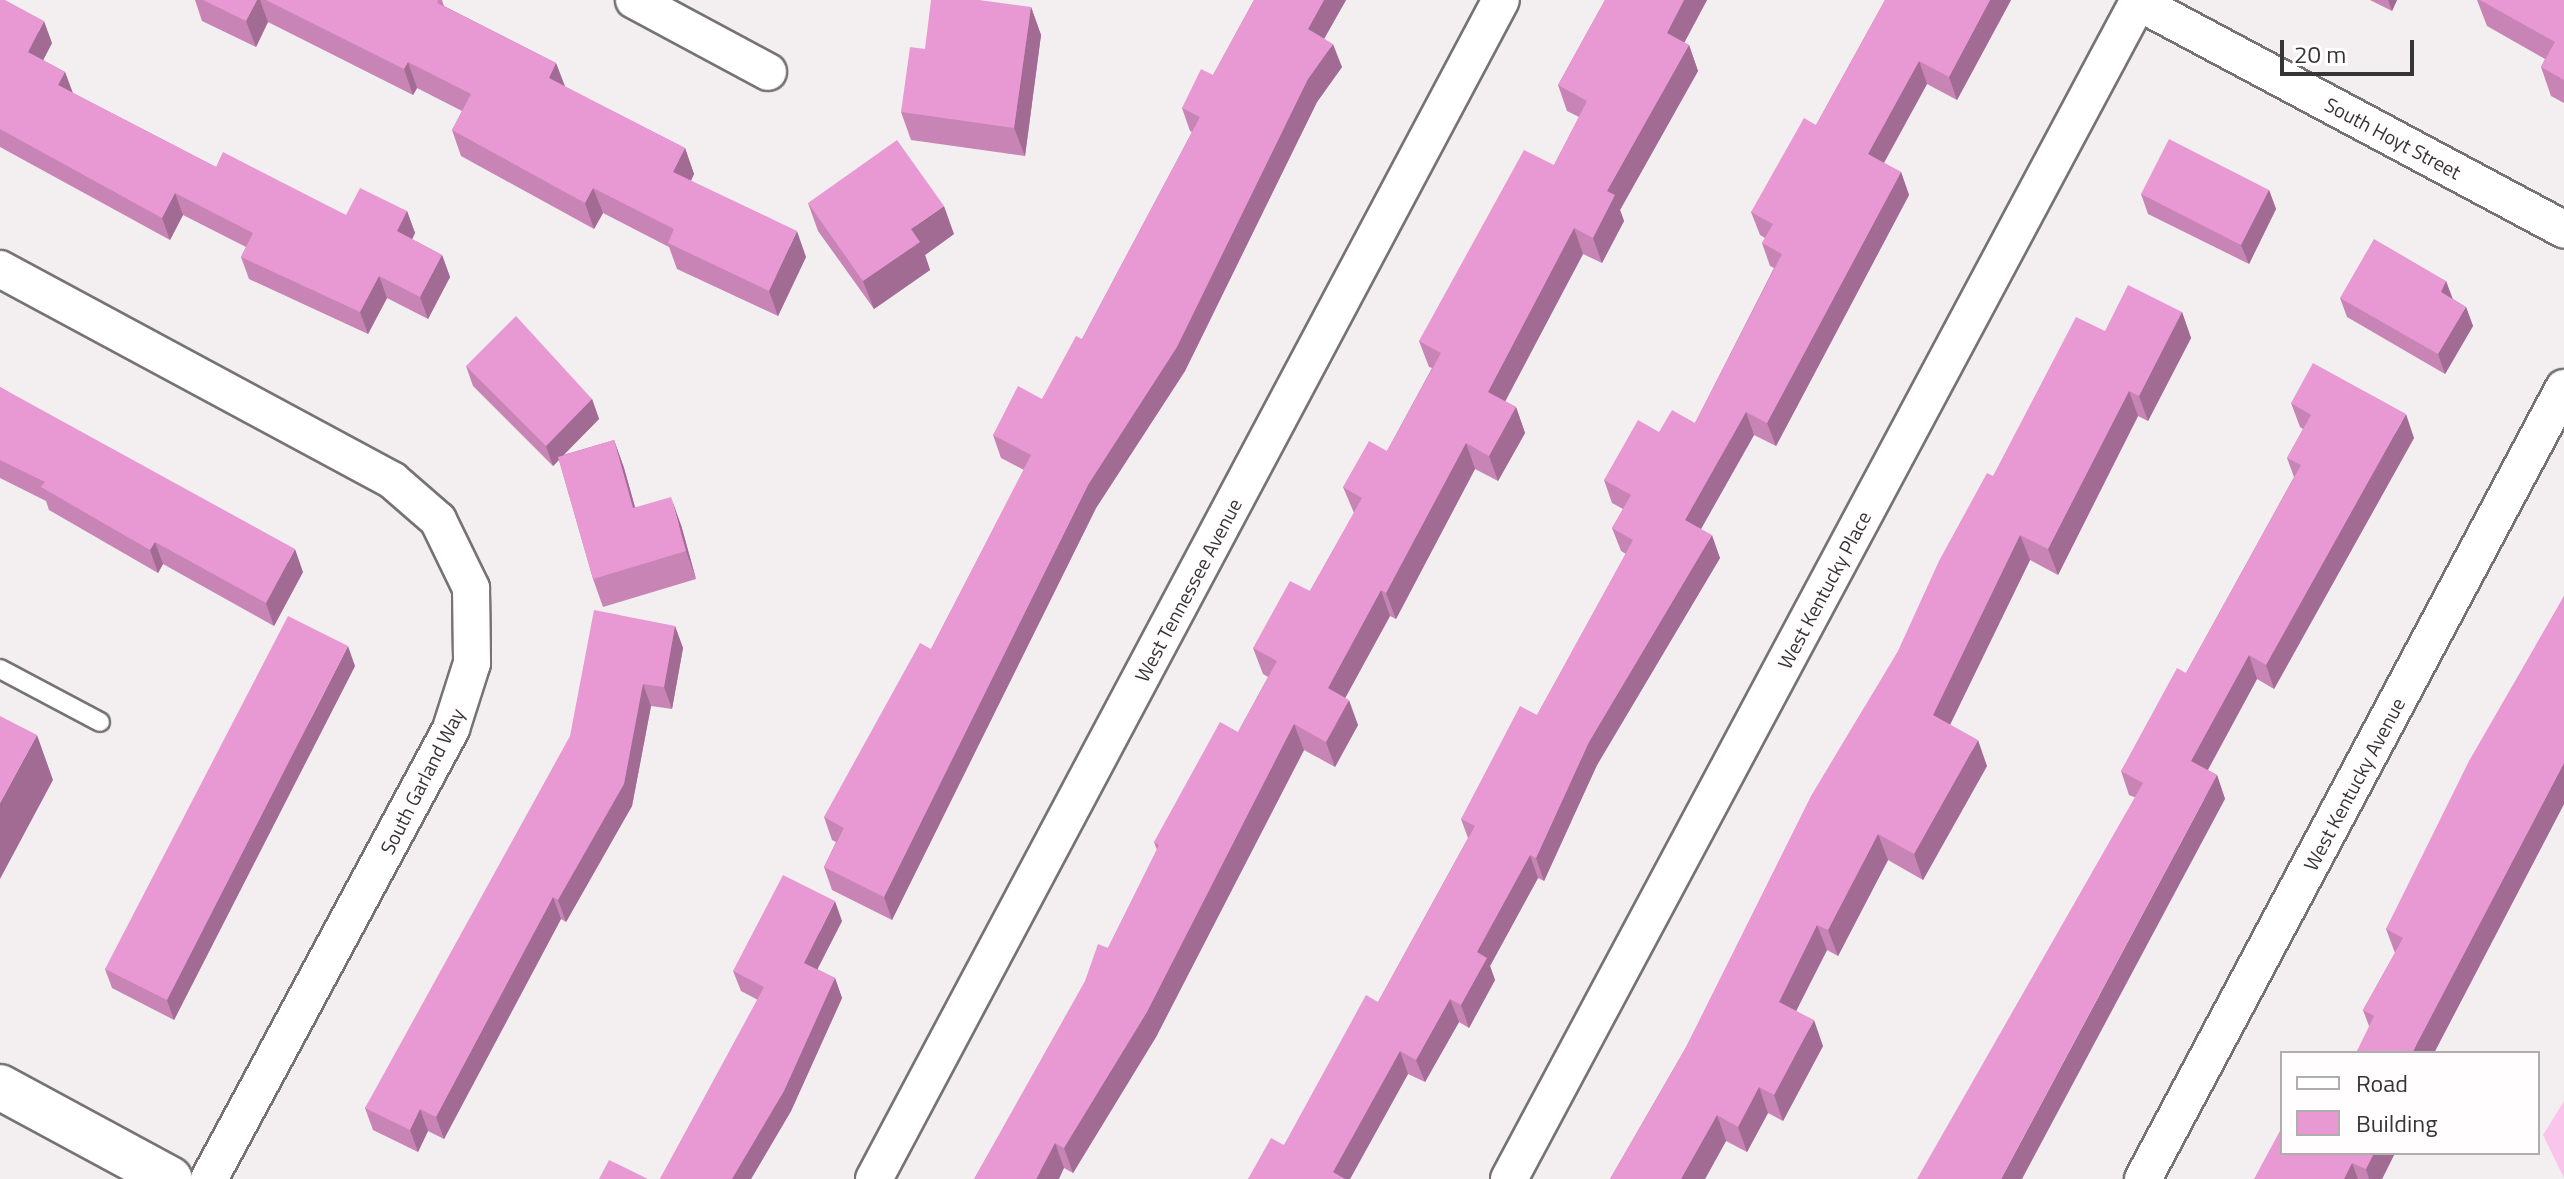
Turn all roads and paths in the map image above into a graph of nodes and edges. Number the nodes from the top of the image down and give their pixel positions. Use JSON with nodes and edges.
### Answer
{"nodes":[{"id":1,"x":634,"y":0,"type":"edge"},
{"id":2,"x":1501,"y":0,"type":"edge"},
{"id":3,"x":2138,"y":1,"type":"edge"},
{"id":4,"x":768,"y":72,"type":"dead end"},
{"id":5,"x":2564,"y":229,"type":"edge"},
{"id":6,"x":0,"y":269,"type":"edge"},
{"id":7,"x":2564,"y":388,"type":"edge"},
{"id":8,"x":0,"y":669,"type":"edge"},
{"id":9,"x":100,"y":722,"type":"dead end"},
{"id":10,"x":0,"y":1087,"type":"edge"},
{"id":11,"x":170,"y":1179,"type":"edge"},
{"id":12,"x":209,"y":1179,"type":"edge"},
{"id":13,"x":874,"y":1179,"type":"edge"},
{"id":14,"x":1509,"y":1179,"type":"edge"},
{"id":15,"x":2143,"y":1179,"type":"edge"}],
"edges":[{"from":1,"to":4,"type":"street"},
{"from":2,"to":13,"type":"street","name":"West Tennessee Avenue"},
{"from":3,"to":5,"type":"street","name":"South Hoyt Street"},
{"from":3,"to":14,"type":"street","name":"West Kentucky Place"},
{"from":6,"to":12,"type":"street","name":"South Garland Way"},
{"from":7,"to":15,"type":"street","name":"West Kentucky Avenue"},
{"from":8,"to":9,"type":"lane"},
{"from":10,"to":11,"type":"main road"}]}
